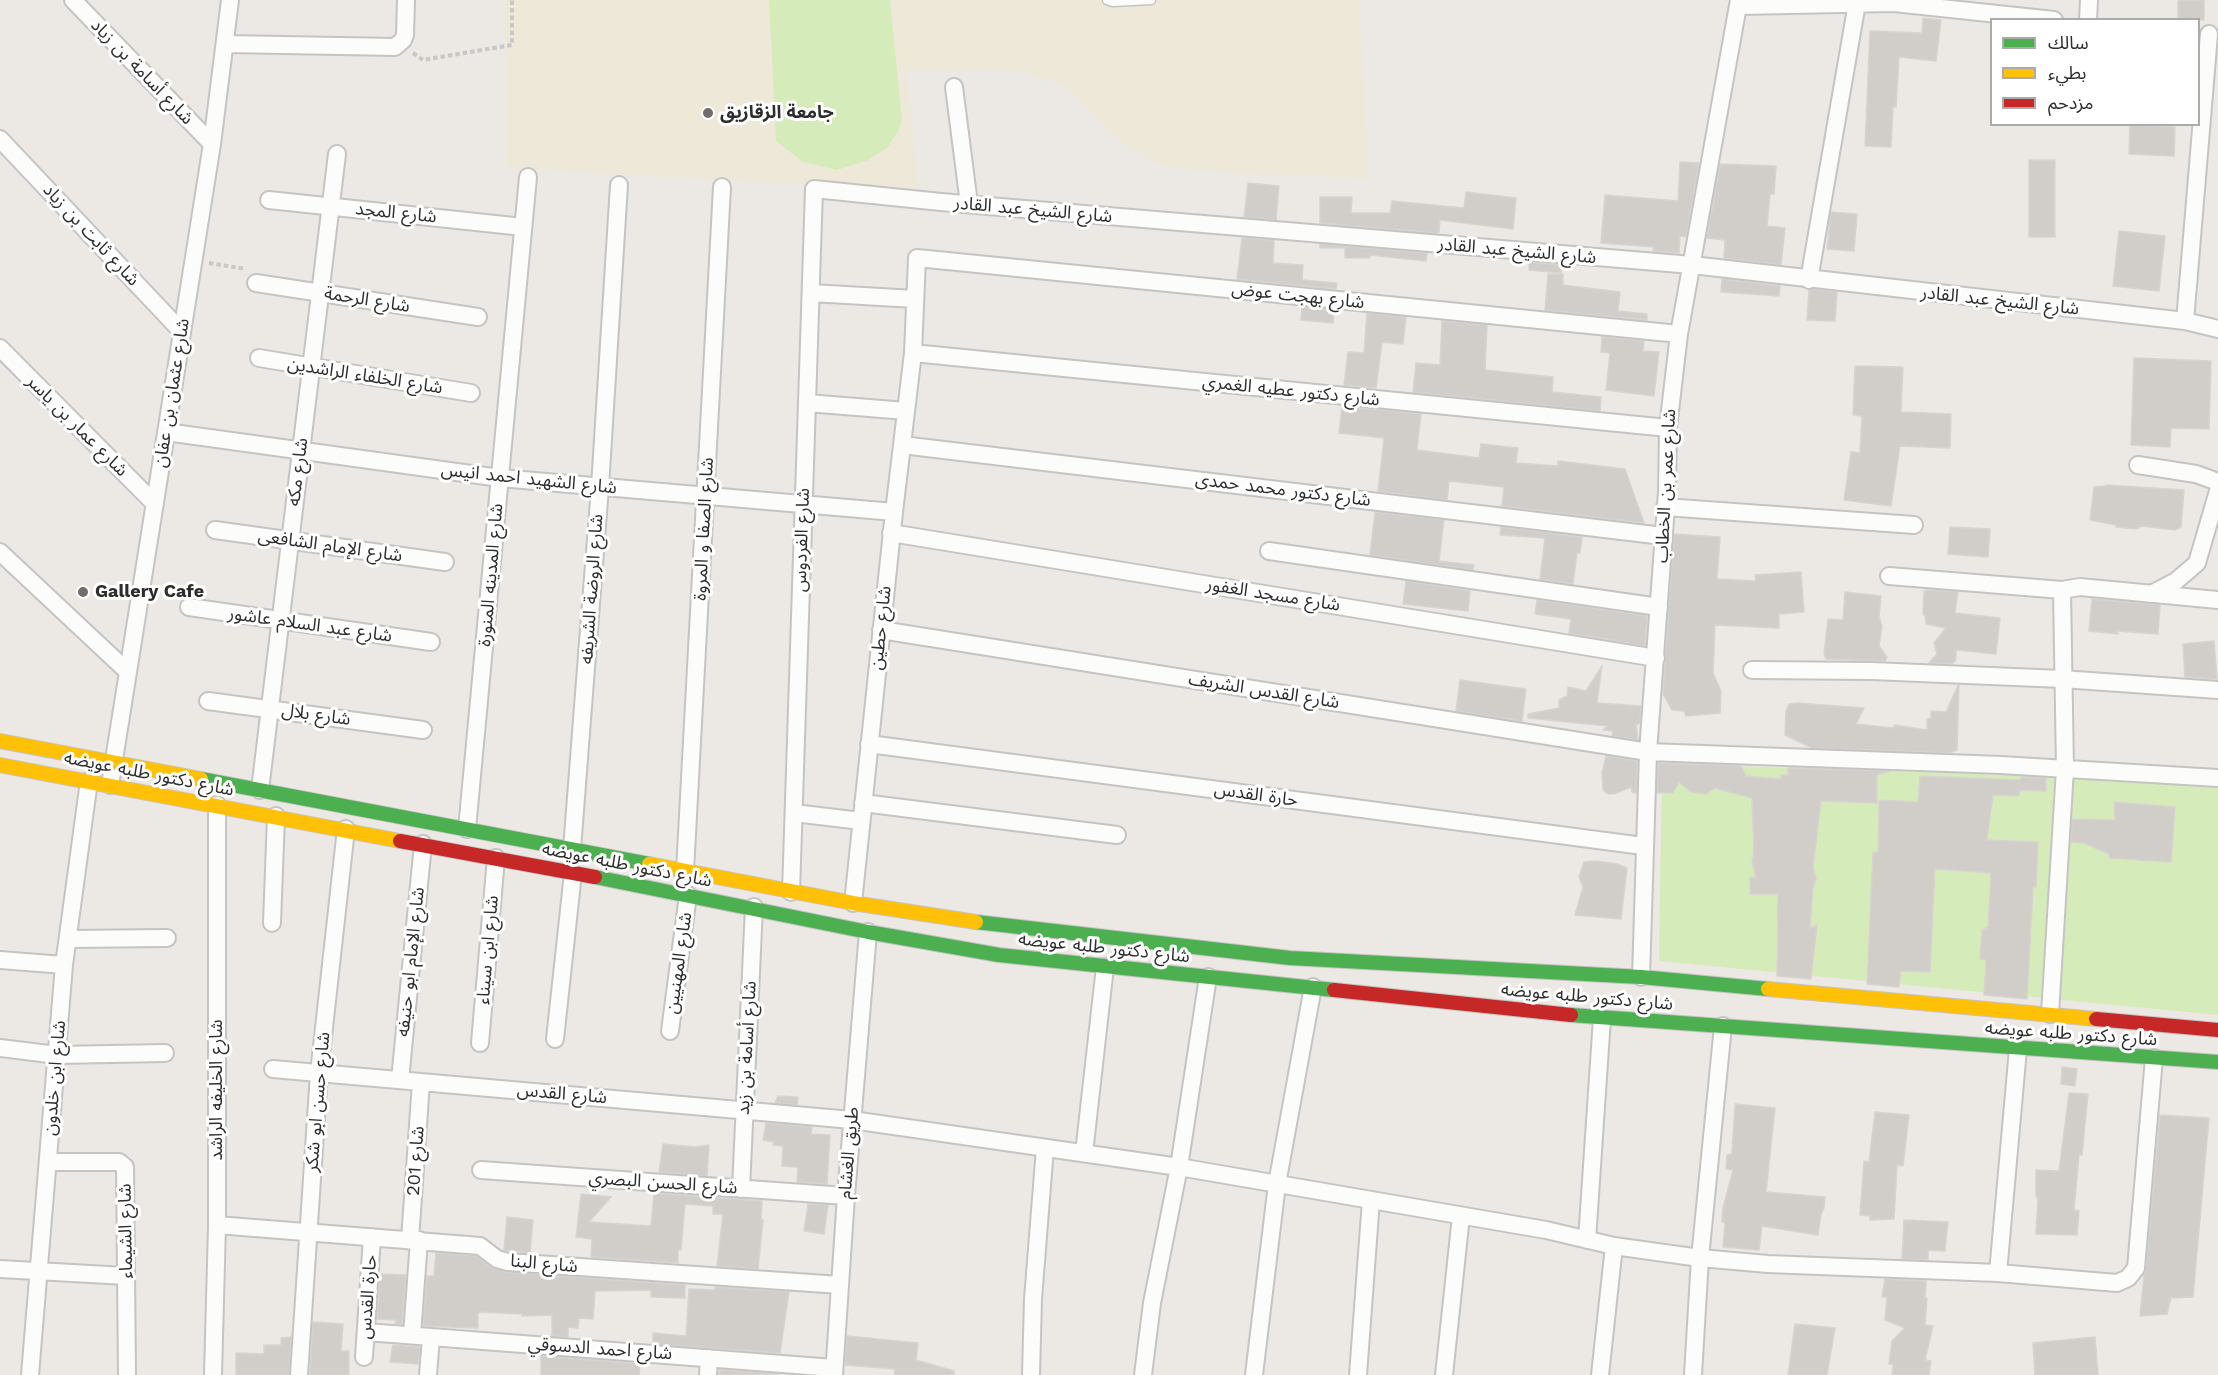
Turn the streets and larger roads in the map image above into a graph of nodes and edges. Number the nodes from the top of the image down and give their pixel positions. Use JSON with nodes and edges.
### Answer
{"nodes":[{"id":1,"x":73,"y":0,"type":"edge"},
{"id":2,"x":231,"y":0,"type":"edge"},
{"id":3,"x":406,"y":0,"type":"edge"},
{"id":4,"x":2089,"y":0,"type":"edge"},
{"id":5,"x":1894,"y":1,"type":"edge"},
{"id":6,"x":1739,"y":3,"type":"edge"},
{"id":7,"x":1857,"y":3,"type":"junction"},
{"id":8,"x":2010,"y":7,"type":"edge"},
{"id":9,"x":2047,"y":18,"type":"edge"},
{"id":10,"x":2088,"y":18,"type":"edge"},
{"id":11,"x":2208,"y":34,"type":"edge"},
{"id":12,"x":226,"y":44,"type":"junction"},
{"id":13,"x":954,"y":87,"type":"dead end"},
{"id":14,"x":0,"y":139,"type":"edge"},
{"id":15,"x":212,"y":144,"type":"junction"},
{"id":16,"x":337,"y":154,"type":"dead end"},
{"id":17,"x":528,"y":177,"type":"dead end"},
{"id":18,"x":619,"y":185,"type":"dead end"},
{"id":19,"x":722,"y":187,"type":"dead end"},
{"id":20,"x":814,"y":189,"type":"joint"},
{"id":21,"x":269,"y":200,"type":"dead end"},
{"id":22,"x":969,"y":204,"type":"junction"},
{"id":23,"x":331,"y":206,"type":"junction"},
{"id":24,"x":524,"y":226,"type":"junction"},
{"id":25,"x":917,"y":258,"type":"joint"},
{"id":26,"x":1692,"y":265,"type":"junction"},
{"id":27,"x":1809,"y":280,"type":"junction"},
{"id":28,"x":256,"y":283,"type":"road end"},
{"id":29,"x":320,"y":293,"type":"junction"},
{"id":30,"x":811,"y":293,"type":"junction"},
{"id":31,"x":915,"y":299,"type":"junction"},
{"id":32,"x":478,"y":317,"type":"dead end"},
{"id":33,"x":2185,"y":321,"type":"junction"},
{"id":34,"x":2218,"y":329,"type":"edge"},
{"id":35,"x":182,"y":332,"type":"junction"},
{"id":36,"x":1679,"y":334,"type":"junction"},
{"id":37,"x":0,"y":348,"type":"edge"},
{"id":38,"x":913,"y":353,"type":"junction"},
{"id":39,"x":259,"y":358,"type":"dead end"},
{"id":40,"x":311,"y":367,"type":"junction"},
{"id":41,"x":471,"y":393,"type":"dead end"},
{"id":42,"x":807,"y":403,"type":"junction"},
{"id":43,"x":906,"y":411,"type":"junction"},
{"id":44,"x":1668,"y":429,"type":"junction"},
{"id":45,"x":166,"y":432,"type":"junction"},
{"id":46,"x":902,"y":445,"type":"junction"},
{"id":47,"x":301,"y":451,"type":"junction"},
{"id":48,"x":2138,"y":465,"type":"dead end"},
{"id":49,"x":500,"y":478,"type":"junction"},
{"id":50,"x":2218,"y":482,"type":"edge"},
{"id":51,"x":600,"y":487,"type":"junction"},
{"id":52,"x":2218,"y":491,"type":"edge"},
{"id":53,"x":706,"y":496,"type":"junction"},
{"id":54,"x":154,"y":504,"type":"junction"},
{"id":55,"x":803,"y":505,"type":"junction"},
{"id":56,"x":1665,"y":507,"type":"junction"},
{"id":57,"x":894,"y":512,"type":"junction"},
{"id":58,"x":1914,"y":525,"type":"dead end"},
{"id":59,"x":215,"y":530,"type":"dead end"},
{"id":60,"x":891,"y":532,"type":"junction"},
{"id":61,"x":1663,"y":536,"type":"junction"},
{"id":62,"x":290,"y":540,"type":"junction"},
{"id":63,"x":1269,"y":551,"type":"dead end"},
{"id":64,"x":0,"y":552,"type":"edge"},
{"id":65,"x":445,"y":562,"type":"dead end"},
{"id":66,"x":1889,"y":576,"type":"dead end"},
{"id":67,"x":2062,"y":590,"type":"junction"},
{"id":68,"x":2151,"y":594,"type":"junction"},
{"id":69,"x":2218,"y":600,"type":"edge"},
{"id":70,"x":189,"y":607,"type":"dead end"},
{"id":71,"x":1659,"y":607,"type":"junction"},
{"id":72,"x":280,"y":620,"type":"junction"},
{"id":73,"x":881,"y":630,"type":"junction"},
{"id":74,"x":431,"y":642,"type":"dead end"},
{"id":75,"x":1656,"y":658,"type":"junction"},
{"id":76,"x":1752,"y":670,"type":"dead end"},
{"id":77,"x":128,"y":672,"type":"junction"},
{"id":78,"x":2062,"y":679,"type":"junction"},
{"id":79,"x":2218,"y":690,"type":"edge"},
{"id":80,"x":208,"y":700,"type":"dead end"},
{"id":81,"x":270,"y":709,"type":"junction"},
{"id":82,"x":423,"y":730,"type":"dead end"},
{"id":83,"x":0,"y":741,"type":"edge"},
{"id":84,"x":869,"y":744,"type":"junction"},
{"id":85,"x":1648,"y":752,"type":"junction"},
{"id":86,"x":114,"y":762,"type":"junction"},
{"id":87,"x":0,"y":765,"type":"edge"},
{"id":88,"x":2065,"y":769,"type":"junction"},
{"id":89,"x":2218,"y":778,"type":"edge"},
{"id":90,"x":89,"y":781,"type":"junction"},
{"id":91,"x":110,"y":785,"type":"junction"},
{"id":92,"x":260,"y":790,"type":"junction"},
{"id":93,"x":863,"y":803,"type":"junction"},
{"id":94,"x":217,"y":805,"type":"junction"},
{"id":95,"x":794,"y":813,"type":"junction"},
{"id":96,"x":276,"y":816,"type":"junction"},
{"id":97,"x":861,"y":821,"type":"junction"},
{"id":98,"x":346,"y":829,"type":"junction"},
{"id":99,"x":466,"y":829,"type":"junction"},
{"id":100,"x":1117,"y":835,"type":"dead end"},
{"id":101,"x":423,"y":843,"type":"junction"},
{"id":102,"x":1643,"y":846,"type":"junction"},
{"id":103,"x":572,"y":849,"type":"junction"},
{"id":104,"x":496,"y":858,"type":"junction"},
{"id":105,"x":685,"y":872,"type":"junction"},
{"id":106,"x":573,"y":873,"type":"junction"},
{"id":107,"x":791,"y":892,"type":"junction"},
{"id":108,"x":688,"y":895,"type":"junction"},
{"id":109,"x":853,"y":903,"type":"junction"},
{"id":110,"x":754,"y":907,"type":"junction"},
{"id":111,"x":272,"y":923,"type":"dead end"},
{"id":112,"x":868,"y":932,"type":"junction"},
{"id":113,"x":167,"y":938,"type":"dead end"},
{"id":114,"x":68,"y":939,"type":"junction"},
{"id":115,"x":0,"y":960,"type":"edge"},
{"id":116,"x":64,"y":966,"type":"junction"},
{"id":117,"x":1105,"y":967,"type":"junction"},
{"id":118,"x":1208,"y":977,"type":"junction"},
{"id":119,"x":1641,"y":977,"type":"junction"},
{"id":120,"x":1313,"y":987,"type":"junction"},
{"id":121,"x":2050,"y":1014,"type":"junction"},
{"id":122,"x":1602,"y":1018,"type":"junction"},
{"id":123,"x":1723,"y":1026,"type":"junction"},
{"id":124,"x":2218,"y":1030,"type":"edge"},
{"id":125,"x":670,"y":1031,"type":"dead end"},
{"id":126,"x":555,"y":1039,"type":"dead end"},
{"id":127,"x":480,"y":1043,"type":"dead end"},
{"id":128,"x":0,"y":1048,"type":"edge"},
{"id":129,"x":2018,"y":1049,"type":"junction"},
{"id":130,"x":165,"y":1053,"type":"dead end"},
{"id":131,"x":57,"y":1055,"type":"junction"},
{"id":132,"x":2154,"y":1058,"type":"junction"},
{"id":133,"x":2218,"y":1062,"type":"edge"},
{"id":134,"x":273,"y":1069,"type":"dead end"},
{"id":135,"x":319,"y":1073,"type":"junction"},
{"id":136,"x":399,"y":1080,"type":"junction"},
{"id":137,"x":421,"y":1082,"type":"junction"},
{"id":138,"x":744,"y":1110,"type":"junction"},
{"id":139,"x":852,"y":1120,"type":"junction"},
{"id":140,"x":1045,"y":1148,"type":"junction"},
{"id":141,"x":1084,"y":1153,"type":"junction"},
{"id":142,"x":48,"y":1162,"type":"junction"},
{"id":143,"x":1179,"y":1167,"type":"junction"},
{"id":144,"x":480,"y":1170,"type":"dead end"},
{"id":145,"x":1277,"y":1184,"type":"junction"},
{"id":146,"x":741,"y":1188,"type":"junction"},
{"id":147,"x":846,"y":1196,"type":"junction"},
{"id":148,"x":1371,"y":1200,"type":"junction"},
{"id":149,"x":1461,"y":1216,"type":"junction"},
{"id":150,"x":217,"y":1225,"type":"junction"},
{"id":151,"x":309,"y":1231,"type":"junction"},
{"id":152,"x":372,"y":1236,"type":"junction"},
{"id":153,"x":415,"y":1240,"type":"junction"},
{"id":154,"x":1587,"y":1240,"type":"junction"},
{"id":155,"x":1614,"y":1246,"type":"junction"},
{"id":156,"x":1700,"y":1258,"type":"junction"},
{"id":157,"x":0,"y":1269,"type":"edge"},
{"id":158,"x":39,"y":1271,"type":"junction"},
{"id":159,"x":1998,"y":1273,"type":"junction"},
{"id":160,"x":126,"y":1276,"type":"junction"},
{"id":161,"x":840,"y":1285,"type":"junction"},
{"id":162,"x":366,"y":1332,"type":"junction"},
{"id":163,"x":412,"y":1335,"type":"junction"},
{"id":164,"x":431,"y":1336,"type":"junction"},
{"id":165,"x":364,"y":1357,"type":"dead end"},
{"id":166,"x":709,"y":1358,"type":"junction"},
{"id":167,"x":834,"y":1371,"type":"edge"},
{"id":168,"x":30,"y":1375,"type":"edge"},
{"id":169,"x":127,"y":1375,"type":"edge"},
{"id":170,"x":213,"y":1375,"type":"edge"},
{"id":171,"x":299,"y":1375,"type":"edge"},
{"id":172,"x":428,"y":1375,"type":"edge"},
{"id":173,"x":708,"y":1375,"type":"edge"},
{"id":174,"x":1030,"y":1375,"type":"edge"},
{"id":175,"x":1143,"y":1375,"type":"edge"},
{"id":176,"x":1254,"y":1375,"type":"edge"},
{"id":177,"x":1358,"y":1375,"type":"edge"},
{"id":178,"x":1444,"y":1375,"type":"edge"},
{"id":179,"x":1600,"y":1375,"type":"edge"},
{"id":180,"x":1693,"y":1375,"type":"edge"}],
"edges":[{"from":1,"to":15,"type":"street","name":"شارع أسامة بن زياد"},
{"from":2,"to":12,"type":"street","name":"شارع عثمان بن عفان"},
{"from":3,"to":12,"type":"street"},
{"from":4,"to":10,"type":"street"},
{"from":5,"to":7,"type":"street"},
{"from":5,"to":8,"type":"street"},
{"from":6,"to":7,"type":"street"},
{"from":6,"to":26,"type":"street","name":"شارع عمر بن الخطاب"},
{"from":7,"to":27,"type":"street"},
{"from":8,"to":9,"type":"street"},
{"from":11,"to":33,"type":"street"},
{"from":12,"to":15,"type":"street","name":"شارع عثمان بن عفان"},
{"from":13,"to":22,"type":"street"},
{"from":14,"to":35,"type":"street","name":"شارع ثابت بن زياد"},
{"from":15,"to":35,"type":"street","name":"شارع عثمان بن عفان"},
{"from":16,"to":23,"type":"street","name":"شارع مكه"},
{"from":17,"to":24,"type":"street","name":"شارع المدينه المنورة"},
{"from":18,"to":51,"type":"street","name":"شارع الروضة الشريفه"},
{"from":19,"to":53,"type":"street","name":"شارع الصفا و المروة"},
{"from":20,"to":22,"type":"street","name":"شارع الشيخ عبد القادر"},
{"from":20,"to":30,"type":"street","name":"شارع الفردوس"},
{"from":21,"to":23,"type":"street","name":"شارع المجد"},
{"from":22,"to":26,"type":"street","name":"شارع الشيخ عبد القادر"},
{"from":23,"to":24,"type":"street","name":"شارع المجد"},
{"from":23,"to":29,"type":"street","name":"شارع مكه"},
{"from":24,"to":49,"type":"street","name":"شارع المدينه المنورة"},
{"from":25,"to":31,"type":"street","name":"شارع حطين"},
{"from":25,"to":36,"type":"street","name":"شارع بهجت عوض"},
{"from":26,"to":27,"type":"street","name":"شارع الشيخ عبد القادر"},
{"from":26,"to":36,"type":"street","name":"شارع عمر بن الخطاب"},
{"from":27,"to":33,"type":"street","name":"شارع الشيخ عبد القادر"},
{"from":28,"to":29,"type":"street","name":"شارع الرحمة"},
{"from":29,"to":32,"type":"street","name":"شارع الرحمة"},
{"from":29,"to":40,"type":"street","name":"شارع مكه"},
{"from":30,"to":31,"type":"street"},
{"from":30,"to":42,"type":"street","name":"شارع الفردوس"},
{"from":31,"to":38,"type":"street","name":"شارع حطين"},
{"from":33,"to":34,"type":"street","name":"شارع الشيخ عبد القادر"},
{"from":35,"to":45,"type":"street","name":"شارع عثمان بن عفان"},
{"from":36,"to":44,"type":"street","name":"شارع عمر بن الخطاب"},
{"from":37,"to":54,"type":"street","name":"شارع عمار بن ياسر"},
{"from":38,"to":43,"type":"street","name":"شارع حطين"},
{"from":38,"to":44,"type":"street","name":"شارع دكتور عطيه الغمري"},
{"from":39,"to":40,"type":"street","name":"شارع الخلفاء الراشدين"},
{"from":40,"to":41,"type":"street","name":"شارع الخلفاء الراشدين"},
{"from":40,"to":47,"type":"street","name":"شارع مكه"},
{"from":42,"to":43,"type":"street"},
{"from":42,"to":55,"type":"street","name":"شارع الفردوس"},
{"from":43,"to":46,"type":"street","name":"شارع حطين"},
{"from":44,"to":56,"type":"street","name":"شارع عمر بن الخطاب"},
{"from":45,"to":47,"type":"street","name":"شارع الشهيد احمد انيس"},
{"from":45,"to":54,"type":"street","name":"شارع عثمان بن عفان"},
{"from":46,"to":57,"type":"street","name":"شارع حطين"},
{"from":46,"to":61,"type":"street","name":"شارع دكتور محمد حمدى"},
{"from":47,"to":49,"type":"street","name":"شارع الشهيد احمد انيس"},
{"from":47,"to":62,"type":"street","name":"شارع مكه"},
{"from":48,"to":50,"type":"street"},
{"from":49,"to":51,"type":"street","name":"شارع الشهيد احمد انيس"},
{"from":49,"to":99,"type":"street","name":"شارع المدينه المنورة"},
{"from":51,"to":53,"type":"street","name":"شارع الشهيد احمد انيس"},
{"from":51,"to":103,"type":"street","name":"شارع الروضة الشريفه"},
{"from":52,"to":68,"type":"street"},
{"from":53,"to":55,"type":"street","name":"شارع الشهيد احمد انيس"},
{"from":53,"to":105,"type":"street","name":"شارع الصفا و المروة"},
{"from":54,"to":77,"type":"street","name":"شارع عثمان بن عفان"},
{"from":55,"to":57,"type":"street","name":"شارع الشهيد احمد انيس"},
{"from":55,"to":95,"type":"street","name":"شارع الفردوس"},
{"from":56,"to":58,"type":"street"},
{"from":56,"to":61,"type":"street","name":"شارع عمر بن الخطاب"},
{"from":57,"to":60,"type":"street","name":"شارع حطين"},
{"from":59,"to":62,"type":"street","name":"شارع الإمام الشافعى"},
{"from":60,"to":73,"type":"street","name":"شارع حطين"},
{"from":60,"to":75,"type":"street","name":"شارع مسجد الغفور"},
{"from":61,"to":71,"type":"street","name":"شارع عمر بن الخطاب"},
{"from":62,"to":65,"type":"street","name":"شارع الإمام الشافعى"},
{"from":62,"to":72,"type":"street","name":"شارع مكه"},
{"from":63,"to":71,"type":"street"},
{"from":64,"to":77,"type":"street"},
{"from":66,"to":67,"type":"street"},
{"from":67,"to":68,"type":"street"},
{"from":67,"to":78,"type":"street"},
{"from":68,"to":69,"type":"street"},
{"from":70,"to":72,"type":"street","name":"شارع عبد السلام عاشور"},
{"from":71,"to":75,"type":"street","name":"شارع عمر بن الخطاب"},
{"from":72,"to":74,"type":"street","name":"شارع عبد السلام عاشور"},
{"from":72,"to":81,"type":"street","name":"شارع مكه"},
{"from":73,"to":84,"type":"street","name":"شارع حطين"},
{"from":73,"to":85,"type":"street","name":"شارع القدس الشريف"},
{"from":75,"to":85,"type":"street","name":"شارع عمر بن الخطاب"},
{"from":76,"to":78,"type":"street"},
{"from":77,"to":86,"type":"street","name":"شارع عثمان بن عفان"},
{"from":78,"to":79,"type":"street"},
{"from":78,"to":88,"type":"street"},
{"from":80,"to":81,"type":"street","name":"شارع بلال"},
{"from":81,"to":82,"type":"street","name":"شارع بلال"},
{"from":81,"to":92,"type":"street","name":"شارع مكه"},
{"from":83,"to":86,"type":"street","name":"شارع دكتور طلبه عويضه"},
{"from":84,"to":93,"type":"street","name":"شارع حطين"},
{"from":84,"to":102,"type":"street","name":"حارة القدس"},
{"from":85,"to":88,"type":"street","name":"شارع القدس الشريف"},
{"from":85,"to":102,"type":"street","name":"شارع عمر بن الخطاب"},
{"from":86,"to":91,"type":"street","name":"شارع عثمان بن عفان"},
{"from":86,"to":92,"type":"street","name":"شارع دكتور طلبه عويضه"},
{"from":87,"to":90,"type":"street","name":"شارع دكتور طلبه عويضه"},
{"from":88,"to":89,"type":"street","name":"شارع القدس الشريف"},
{"from":88,"to":121,"type":"street"},
{"from":90,"to":91,"type":"street","name":"شارع دكتور طلبه عويضه"},
{"from":90,"to":114,"type":"street","name":"شارع ابن خلدون"},
{"from":91,"to":94,"type":"street","name":"شارع دكتور طلبه عويضه"},
{"from":92,"to":99,"type":"street","name":"شارع دكتور طلبه عويضه"},
{"from":93,"to":97,"type":"street","name":"شارع حطين"},
{"from":93,"to":100,"type":"street"},
{"from":94,"to":96,"type":"street","name":"شارع دكتور طلبه عويضه"},
{"from":94,"to":150,"type":"street","name":"شارع الخليفه الراشد"},
{"from":95,"to":97,"type":"street"},
{"from":95,"to":107,"type":"street","name":"شارع الفردوس"},
{"from":96,"to":98,"type":"street","name":"شارع دكتور طلبه عويضه"},
{"from":96,"to":111,"type":"street"},
{"from":97,"to":109,"type":"street","name":"شارع حطين"},
{"from":98,"to":101,"type":"street","name":"شارع دكتور طلبه عويضه"},
{"from":98,"to":135,"type":"street","name":"شارع حسن ابو شكر"},
{"from":99,"to":103,"type":"street","name":"شارع دكتور طلبه عويضه"},
{"from":101,"to":104,"type":"street","name":"شارع دكتور طلبه عويضه"},
{"from":101,"to":136,"type":"street","name":"شارع الإمام ابو حنيفه"},
{"from":102,"to":119,"type":"street","name":"شارع عمر بن الخطاب"},
{"from":103,"to":105,"type":"street","name":"شارع دكتور طلبه عويضه"},
{"from":104,"to":106,"type":"street","name":"شارع دكتور طلبه عويضه"},
{"from":104,"to":127,"type":"street","name":"شارع ابن سيناء"},
{"from":105,"to":107,"type":"street","name":"شارع دكتور طلبه عويضه"},
{"from":106,"to":108,"type":"street","name":"شارع دكتور طلبه عويضه"},
{"from":106,"to":126,"type":"street"},
{"from":107,"to":109,"type":"street","name":"شارع دكتور طلبه عويضه"},
{"from":108,"to":110,"type":"street","name":"شارع دكتور طلبه عويضه"},
{"from":108,"to":125,"type":"street","name":"شارع المهنيين"},
{"from":109,"to":119,"type":"street","name":"شارع دكتور طلبه عويضه"},
{"from":110,"to":112,"type":"street","name":"شارع دكتور طلبه عويضه"},
{"from":110,"to":138,"type":"street","name":"شارع أسامة بن زيد"},
{"from":112,"to":117,"type":"street","name":"شارع دكتور طلبه عويضه"},
{"from":112,"to":139,"type":"street","name":"طريق الغشام"},
{"from":113,"to":114,"type":"street"},
{"from":114,"to":116,"type":"street","name":"شارع ابن خلدون"},
{"from":115,"to":116,"type":"street"},
{"from":116,"to":131,"type":"street","name":"شارع ابن خلدون"},
{"from":117,"to":118,"type":"street","name":"شارع دكتور طلبه عويضه"},
{"from":117,"to":141,"type":"street"},
{"from":118,"to":120,"type":"street","name":"شارع دكتور طلبه عويضه"},
{"from":118,"to":143,"type":"street"},
{"from":119,"to":121,"type":"street","name":"شارع دكتور طلبه عويضه"},
{"from":120,"to":122,"type":"street","name":"شارع دكتور طلبه عويضه"},
{"from":120,"to":145,"type":"street"},
{"from":121,"to":124,"type":"street","name":"شارع دكتور طلبه عويضه"},
{"from":122,"to":123,"type":"street","name":"شارع دكتور طلبه عويضه"},
{"from":122,"to":154,"type":"street"},
{"from":123,"to":129,"type":"street","name":"شارع دكتور طلبه عويضه"},
{"from":123,"to":156,"type":"street"},
{"from":128,"to":131,"type":"street"},
{"from":129,"to":132,"type":"street","name":"شارع دكتور طلبه عويضه"},
{"from":129,"to":159,"type":"street"},
{"from":130,"to":131,"type":"street"},
{"from":131,"to":142,"type":"street","name":"شارع ابن خلدون"},
{"from":132,"to":133,"type":"street","name":"شارع دكتور طلبه عويضه"},
{"from":132,"to":159,"type":"street","name":"شارع القدس"},
{"from":134,"to":135,"type":"street","name":"شارع القدس"},
{"from":135,"to":136,"type":"street","name":"شارع القدس"},
{"from":135,"to":151,"type":"street","name":"شارع حسن ابو شكر"},
{"from":136,"to":137,"type":"street","name":"شارع القدس"},
{"from":137,"to":138,"type":"street","name":"شارع القدس"},
{"from":137,"to":153,"type":"street","name":"شارع 201"},
{"from":138,"to":139,"type":"street","name":"شارع القدس"},
{"from":138,"to":146,"type":"street","name":"شارع أسامة بن زيد"},
{"from":139,"to":140,"type":"street","name":"شارع القدس"},
{"from":139,"to":147,"type":"street","name":"طريق الغشام"},
{"from":140,"to":141,"type":"street","name":"شارع القدس"},
{"from":140,"to":174,"type":"street"},
{"from":141,"to":143,"type":"street","name":"شارع القدس"},
{"from":142,"to":158,"type":"street","name":"شارع ابن خلدون"},
{"from":142,"to":160,"type":"street","name":"شارع الشيماء"},
{"from":143,"to":145,"type":"street","name":"شارع القدس"},
{"from":143,"to":175,"type":"street"},
{"from":144,"to":146,"type":"street","name":"شارع الحسن البصري"},
{"from":145,"to":148,"type":"street","name":"شارع القدس"},
{"from":145,"to":176,"type":"street"},
{"from":146,"to":147,"type":"street","name":"شارع الحسن البصري"},
{"from":147,"to":161,"type":"street","name":"طريق الغشام"},
{"from":148,"to":149,"type":"street","name":"شارع القدس"},
{"from":148,"to":177,"type":"street"},
{"from":149,"to":154,"type":"street","name":"شارع القدس"},
{"from":149,"to":178,"type":"street"},
{"from":150,"to":151,"type":"street","name":"شارع البنا"},
{"from":150,"to":170,"type":"street","name":"شارع الخليفه الراشد"},
{"from":151,"to":152,"type":"street","name":"شارع البنا"},
{"from":151,"to":171,"type":"street","name":"شارع حسن ابو شكر"},
{"from":152,"to":153,"type":"street","name":"شارع البنا"},
{"from":152,"to":162,"type":"street","name":"حارة القدس"},
{"from":153,"to":161,"type":"street","name":"شارع البنا"},
{"from":153,"to":163,"type":"street","name":"شارع 201"},
{"from":154,"to":155,"type":"street","name":"شارع القدس"},
{"from":155,"to":156,"type":"street","name":"شارع القدس"},
{"from":155,"to":179,"type":"street"},
{"from":156,"to":159,"type":"street","name":"شارع القدس"},
{"from":156,"to":180,"type":"street"},
{"from":157,"to":158,"type":"street"},
{"from":158,"to":160,"type":"street"},
{"from":158,"to":168,"type":"street","name":"شارع ابن خلدون"},
{"from":160,"to":169,"type":"street","name":"شارع الشيماء"},
{"from":161,"to":167,"type":"street","name":"طريق الغشام"},
{"from":162,"to":163,"type":"street","name":"شارع احمد الدسوقي"},
{"from":162,"to":165,"type":"street","name":"حارة القدس"},
{"from":163,"to":164,"type":"street","name":"شارع احمد الدسوقي"},
{"from":164,"to":166,"type":"street","name":"شارع احمد الدسوقي"},
{"from":164,"to":172,"type":"street"},
{"from":166,"to":167,"type":"street","name":"شارع احمد الدسوقي"},
{"from":166,"to":173,"type":"street"}]}
